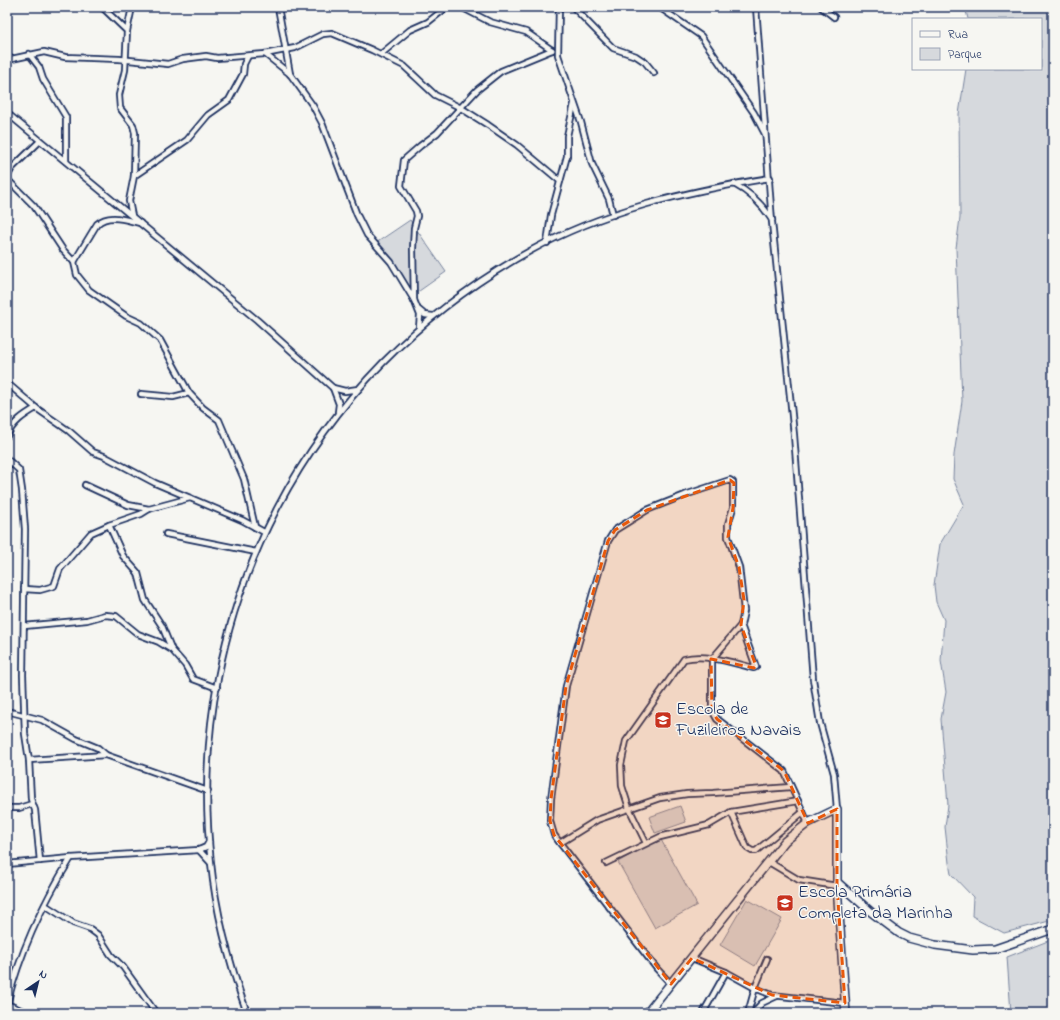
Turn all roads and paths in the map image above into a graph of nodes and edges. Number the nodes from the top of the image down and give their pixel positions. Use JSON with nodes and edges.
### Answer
{"nodes":[{"id":1,"x":102,"y":7,"type":"edge"},
{"id":2,"x":132,"y":7,"type":"edge"},
{"id":3,"x":278,"y":7,"type":"edge"},
{"id":4,"x":447,"y":7,"type":"edge"},
{"id":5,"x":461,"y":7,"type":"edge"},
{"id":6,"x":559,"y":7,"type":"edge"},
{"id":7,"x":573,"y":7,"type":"edge"},
{"id":8,"x":659,"y":7,"type":"edge"},
{"id":9,"x":756,"y":7,"type":"edge"},
{"id":10,"x":821,"y":7,"type":"edge"},
{"id":11,"x":834,"y":17,"type":"dead end"},
{"id":12,"x":127,"y":31,"type":"junction"},
{"id":13,"x":285,"y":49,"type":"junction"},
{"id":14,"x":552,"y":50,"type":"junction"},
{"id":15,"x":29,"y":54,"type":"junction"},
{"id":16,"x":265,"y":54,"type":"junction"},
{"id":17,"x":380,"y":54,"type":"junction"},
{"id":18,"x":558,"y":55,"type":"junction"},
{"id":19,"x":248,"y":56,"type":"junction"},
{"id":20,"x":125,"y":59,"type":"junction"},
{"id":21,"x":7,"y":60,"type":"edge"},
{"id":22,"x":654,"y":73,"type":"dead end"},
{"id":23,"x":290,"y":74,"type":"junction"},
{"id":24,"x":574,"y":103,"type":"junction"},
{"id":25,"x":461,"y":108,"type":"junction"},
{"id":26,"x":7,"y":114,"type":"edge"},
{"id":27,"x":767,"y":137,"type":"junction"},
{"id":28,"x":40,"y":141,"type":"junction"},
{"id":29,"x":66,"y":161,"type":"junction"},
{"id":30,"x":134,"y":176,"type":"junction"},
{"id":31,"x":7,"y":178,"type":"edge"},
{"id":32,"x":770,"y":178,"type":"junction"},
{"id":33,"x":560,"y":181,"type":"junction"},
{"id":34,"x":734,"y":184,"type":"junction"},
{"id":35,"x":613,"y":215,"type":"junction"},
{"id":36,"x":132,"y":216,"type":"junction"},
{"id":37,"x":772,"y":222,"type":"junction"},
{"id":38,"x":141,"y":224,"type":"junction"},
{"id":39,"x":547,"y":243,"type":"junction"},
{"id":40,"x":74,"y":262,"type":"junction"},
{"id":41,"x":414,"y":300,"type":"junction"},
{"id":42,"x":419,"y":310,"type":"junction"},
{"id":43,"x":433,"y":316,"type":"junction"},
{"id":44,"x":419,"y":328,"type":"junction"},
{"id":45,"x":7,"y":383,"type":"edge"},
{"id":46,"x":333,"y":388,"type":"junction"},
{"id":47,"x":358,"y":389,"type":"junction"},
{"id":48,"x":189,"y":393,"type":"junction"},
{"id":49,"x":141,"y":394,"type":"dead end"},
{"id":50,"x":36,"y":408,"type":"junction"},
{"id":51,"x":338,"y":413,"type":"junction"},
{"id":52,"x":7,"y":436,"type":"edge"},
{"id":53,"x":7,"y":459,"type":"edge"},
{"id":54,"x":85,"y":485,"type":"dead end"},
{"id":55,"x":190,"y":498,"type":"junction"},
{"id":56,"x":149,"y":509,"type":"junction"},
{"id":57,"x":108,"y":525,"type":"junction"},
{"id":58,"x":255,"y":527,"type":"junction"},
{"id":59,"x":264,"y":532,"type":"junction"},
{"id":60,"x":166,"y":534,"type":"dead end"},
{"id":61,"x":256,"y":552,"type":"junction"},
{"id":62,"x":24,"y":589,"type":"junction"},
{"id":63,"x":740,"y":625,"type":"junction"},
{"id":64,"x":24,"y":626,"type":"junction"},
{"id":65,"x":172,"y":650,"type":"junction"},
{"id":66,"x":712,"y":659,"type":"junction"},
{"id":67,"x":217,"y":688,"type":"junction"},
{"id":68,"x":7,"y":711,"type":"edge"},
{"id":69,"x":25,"y":716,"type":"junction"},
{"id":70,"x":106,"y":755,"type":"junction"},
{"id":71,"x":30,"y":760,"type":"junction"},
{"id":72,"x":791,"y":786,"type":"junction"},
{"id":73,"x":208,"y":791,"type":"junction"},
{"id":74,"x":798,"y":801,"type":"junction"},
{"id":75,"x":32,"y":804,"type":"junction"},
{"id":76,"x":7,"y":808,"type":"edge"},
{"id":77,"x":629,"y":808,"type":"junction"},
{"id":78,"x":837,"y":809,"type":"junction"},
{"id":79,"x":731,"y":812,"type":"junction"},
{"id":80,"x":803,"y":812,"type":"junction"},
{"id":81,"x":808,"y":823,"type":"junction"},
{"id":82,"x":209,"y":842,"type":"junction"},
{"id":83,"x":646,"y":842,"type":"junction"},
{"id":84,"x":560,"y":843,"type":"junction"},
{"id":85,"x":199,"y":850,"type":"junction"},
{"id":86,"x":71,"y":858,"type":"junction"},
{"id":87,"x":40,"y":861,"type":"junction"},
{"id":88,"x":210,"y":862,"type":"junction"},
{"id":89,"x":770,"y":862,"type":"junction"},
{"id":90,"x":606,"y":863,"type":"dead end"},
{"id":91,"x":7,"y":864,"type":"edge"},
{"id":92,"x":837,"y":884,"type":"junction"},
{"id":93,"x":45,"y":905,"type":"junction"},
{"id":94,"x":1053,"y":929,"type":"edge"},
{"id":95,"x":692,"y":958,"type":"junction"},
{"id":96,"x":768,"y":959,"type":"dead end"},
{"id":97,"x":726,"y":972,"type":"junction"},
{"id":98,"x":671,"y":984,"type":"junction"},
{"id":99,"x":755,"y":988,"type":"junction"},
{"id":100,"x":779,"y":995,"type":"junction"},
{"id":101,"x":845,"y":1003,"type":"junction"},
{"id":102,"x":7,"y":1004,"type":"edge"},
{"id":103,"x":27,"y":1013,"type":"edge"},
{"id":104,"x":156,"y":1013,"type":"edge"},
{"id":105,"x":247,"y":1013,"type":"edge"},
{"id":106,"x":647,"y":1013,"type":"edge"},
{"id":107,"x":703,"y":1013,"type":"edge"},
{"id":108,"x":748,"y":1013,"type":"edge"},
{"id":109,"x":753,"y":1013,"type":"edge"},
{"id":110,"x":846,"y":1013,"type":"edge"}],
"edges":[{"from":1,"to":12,"type":"street"},
{"from":2,"to":12,"type":"street"},
{"from":3,"to":13,"type":"street"},
{"from":4,"to":17,"type":"street"},
{"from":5,"to":14,"type":"street"},
{"from":6,"to":18,"type":"street"},
{"from":7,"to":22,"type":"street"},
{"from":8,"to":27,"type":"street"},
{"from":9,"to":27,"type":"street"},
{"from":10,"to":11,"type":"street"},
{"from":12,"to":20,"type":"street"},
{"from":13,"to":16,"type":"street"},
{"from":13,"to":17,"type":"street"},
{"from":13,"to":23,"type":"street"},
{"from":14,"to":18,"type":"street"},
{"from":14,"to":25,"type":"street"},
{"from":15,"to":20,"type":"street"},
{"from":15,"to":21,"type":"street"},
{"from":15,"to":29,"type":"street"},
{"from":16,"to":19,"type":"street"},
{"from":16,"to":23,"type":"street"},
{"from":17,"to":25,"type":"street"},
{"from":18,"to":24,"type":"street"},
{"from":19,"to":20,"type":"street"},
{"from":19,"to":30,"type":"street"},
{"from":20,"to":30,"type":"street"},
{"from":23,"to":41,"type":"street"},
{"from":24,"to":33,"type":"street"},
{"from":24,"to":35,"type":"street"},
{"from":25,"to":33,"type":"street"},
{"from":25,"to":41,"type":"street"},
{"from":26,"to":28,"type":"street"},
{"from":27,"to":32,"type":"street"},
{"from":28,"to":29,"type":"street"},
{"from":28,"to":31,"type":"street"},
{"from":29,"to":36,"type":"street"},
{"from":30,"to":36,"type":"street"},
{"from":31,"to":40,"type":"street"},
{"from":32,"to":34,"type":"street"},
{"from":32,"to":37,"type":"street"},
{"from":33,"to":39,"type":"street"},
{"from":34,"to":35,"type":"street"},
{"from":34,"to":37,"type":"street"},
{"from":35,"to":39,"type":"street"},
{"from":36,"to":38,"type":"street"},
{"from":37,"to":78,"type":"street"},
{"from":38,"to":40,"type":"street"},
{"from":38,"to":46,"type":"street"},
{"from":39,"to":43,"type":"street"},
{"from":40,"to":48,"type":"street"},
{"from":41,"to":42,"type":"street"},
{"from":42,"to":43,"type":"street"},
{"from":42,"to":44,"type":"street"},
{"from":43,"to":44,"type":"street"},
{"from":44,"to":47,"type":"street"},
{"from":45,"to":50,"type":"street"},
{"from":46,"to":47,"type":"street"},
{"from":46,"to":51,"type":"street"},
{"from":47,"to":51,"type":"street"},
{"from":48,"to":49,"type":"street"},
{"from":48,"to":58,"type":"street"},
{"from":50,"to":52,"type":"street"},
{"from":50,"to":55,"type":"street"},
{"from":51,"to":59,"type":"street"},
{"from":53,"to":62,"type":"street"},
{"from":54,"to":56,"type":"street"},
{"from":55,"to":56,"type":"street"},
{"from":55,"to":58,"type":"street"},
{"from":56,"to":57,"type":"street"},
{"from":57,"to":62,"type":"street"},
{"from":57,"to":65,"type":"street"},
{"from":58,"to":59,"type":"street"},
{"from":59,"to":61,"type":"street"},
{"from":60,"to":61,"type":"street"},
{"from":61,"to":67,"type":"street"},
{"from":62,"to":64,"type":"street"},
{"from":63,"to":66,"type":"street"},
{"from":63,"to":66,"type":"street"},
{"from":63,"to":84,"type":"street"},
{"from":64,"to":65,"type":"street"},
{"from":64,"to":69,"type":"street"},
{"from":65,"to":67,"type":"street"},
{"from":66,"to":72,"type":"street"},
{"from":66,"to":77,"type":"street"},
{"from":67,"to":73,"type":"street"},
{"from":68,"to":69,"type":"street"},
{"from":69,"to":70,"type":"street"},
{"from":69,"to":71,"type":"street"},
{"from":70,"to":71,"type":"street"},
{"from":70,"to":73,"type":"street"},
{"from":71,"to":75,"type":"street"},
{"from":72,"to":74,"type":"street"},
{"from":72,"to":77,"type":"street"},
{"from":73,"to":82,"type":"street"},
{"from":74,"to":79,"type":"street"},
{"from":74,"to":80,"type":"street"},
{"from":75,"to":76,"type":"street"},
{"from":75,"to":87,"type":"street"},
{"from":77,"to":83,"type":"street"},
{"from":77,"to":84,"type":"street"},
{"from":78,"to":81,"type":"street"},
{"from":78,"to":92,"type":"street"},
{"from":79,"to":80,"type":"street"},
{"from":79,"to":83,"type":"street"},
{"from":80,"to":81,"type":"street"},
{"from":81,"to":89,"type":"street"},
{"from":82,"to":85,"type":"street"},
{"from":82,"to":88,"type":"street"},
{"from":83,"to":90,"type":"street"},
{"from":84,"to":98,"type":"street"},
{"from":85,"to":86,"type":"street"},
{"from":85,"to":88,"type":"street"},
{"from":86,"to":87,"type":"street"},
{"from":86,"to":93,"type":"street"},
{"from":87,"to":91,"type":"street"},
{"from":88,"to":105,"type":"street"},
{"from":89,"to":92,"type":"street"},
{"from":89,"to":95,"type":"street"},
{"from":92,"to":94,"type":"street"},
{"from":92,"to":101,"type":"street"},
{"from":93,"to":102,"type":"street"},
{"from":93,"to":104,"type":"street"},
{"from":95,"to":97,"type":"street"},
{"from":95,"to":98,"type":"street"},
{"from":96,"to":99,"type":"street"},
{"from":97,"to":99,"type":"street"},
{"from":97,"to":107,"type":"street"},
{"from":98,"to":106,"type":"street"},
{"from":99,"to":100,"type":"street"},
{"from":99,"to":108,"type":"street"},
{"from":100,"to":101,"type":"street"},
{"from":100,"to":109,"type":"street"},
{"from":101,"to":110,"type":"street"},
{"from":102,"to":103,"type":"street"}]}
